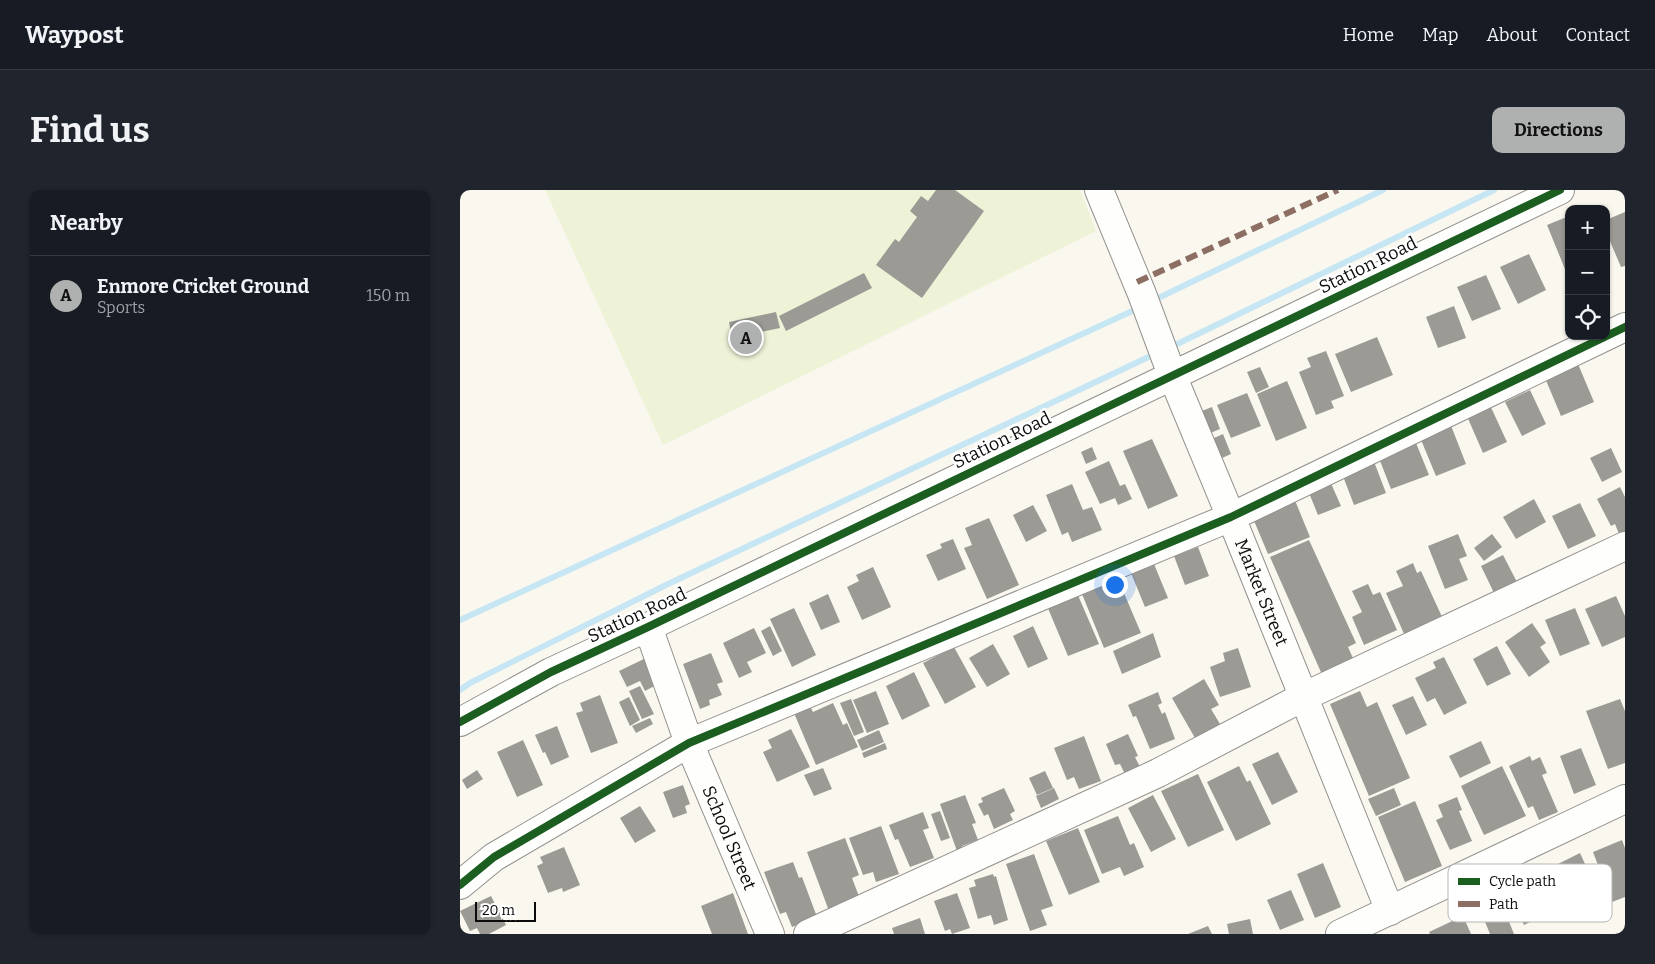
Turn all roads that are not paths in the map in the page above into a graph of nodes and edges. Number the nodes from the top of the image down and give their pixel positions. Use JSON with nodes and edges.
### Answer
{"nodes":[{"id":1,"x":1099,"y":190,"type":"edge"},
{"id":2,"x":1560,"y":190,"type":"edge"},
{"id":3,"x":1625,"y":327,"type":"edge"},
{"id":4,"x":1168,"y":364,"type":"junction"},
{"id":5,"x":1231,"y":516,"type":"junction"},
{"id":6,"x":1625,"y":546,"type":"edge"},
{"id":7,"x":648,"y":627,"type":"junction"},
{"id":8,"x":1303,"y":697,"type":"junction"},
{"id":9,"x":460,"y":722,"type":"edge"},
{"id":10,"x":689,"y":743,"type":"junction"},
{"id":11,"x":1625,"y":799,"type":"edge"},
{"id":12,"x":1489,"y":864,"type":"edge"},
{"id":13,"x":1448,"y":883,"type":"edge"},
{"id":14,"x":460,"y":884,"type":"edge"},
{"id":15,"x":1390,"y":911,"type":"junction"},
{"id":16,"x":770,"y":934,"type":"edge"},
{"id":17,"x":808,"y":934,"type":"edge"},
{"id":18,"x":1340,"y":934,"type":"edge"}],
"edges":[{"from":1,"to":4,"type":"street","name":"Market Street"},
{"from":2,"to":4,"type":"street","name":"Station Road"},
{"from":3,"to":5,"type":"street"},
{"from":4,"to":5,"type":"street","name":"Market Street"},
{"from":4,"to":7,"type":"street","name":"Station Road"},
{"from":5,"to":8,"type":"street","name":"Market Street"},
{"from":5,"to":10,"type":"street"},
{"from":6,"to":8,"type":"street"},
{"from":7,"to":9,"type":"street","name":"Station Road"},
{"from":7,"to":10,"type":"street","name":"School Street"},
{"from":8,"to":15,"type":"street","name":"Market Street"},
{"from":8,"to":17,"type":"street"},
{"from":10,"to":14,"type":"street"},
{"from":10,"to":16,"type":"street","name":"School Street"},
{"from":11,"to":12,"type":"street"},
{"from":13,"to":15,"type":"street"},
{"from":15,"to":18,"type":"street"}]}
